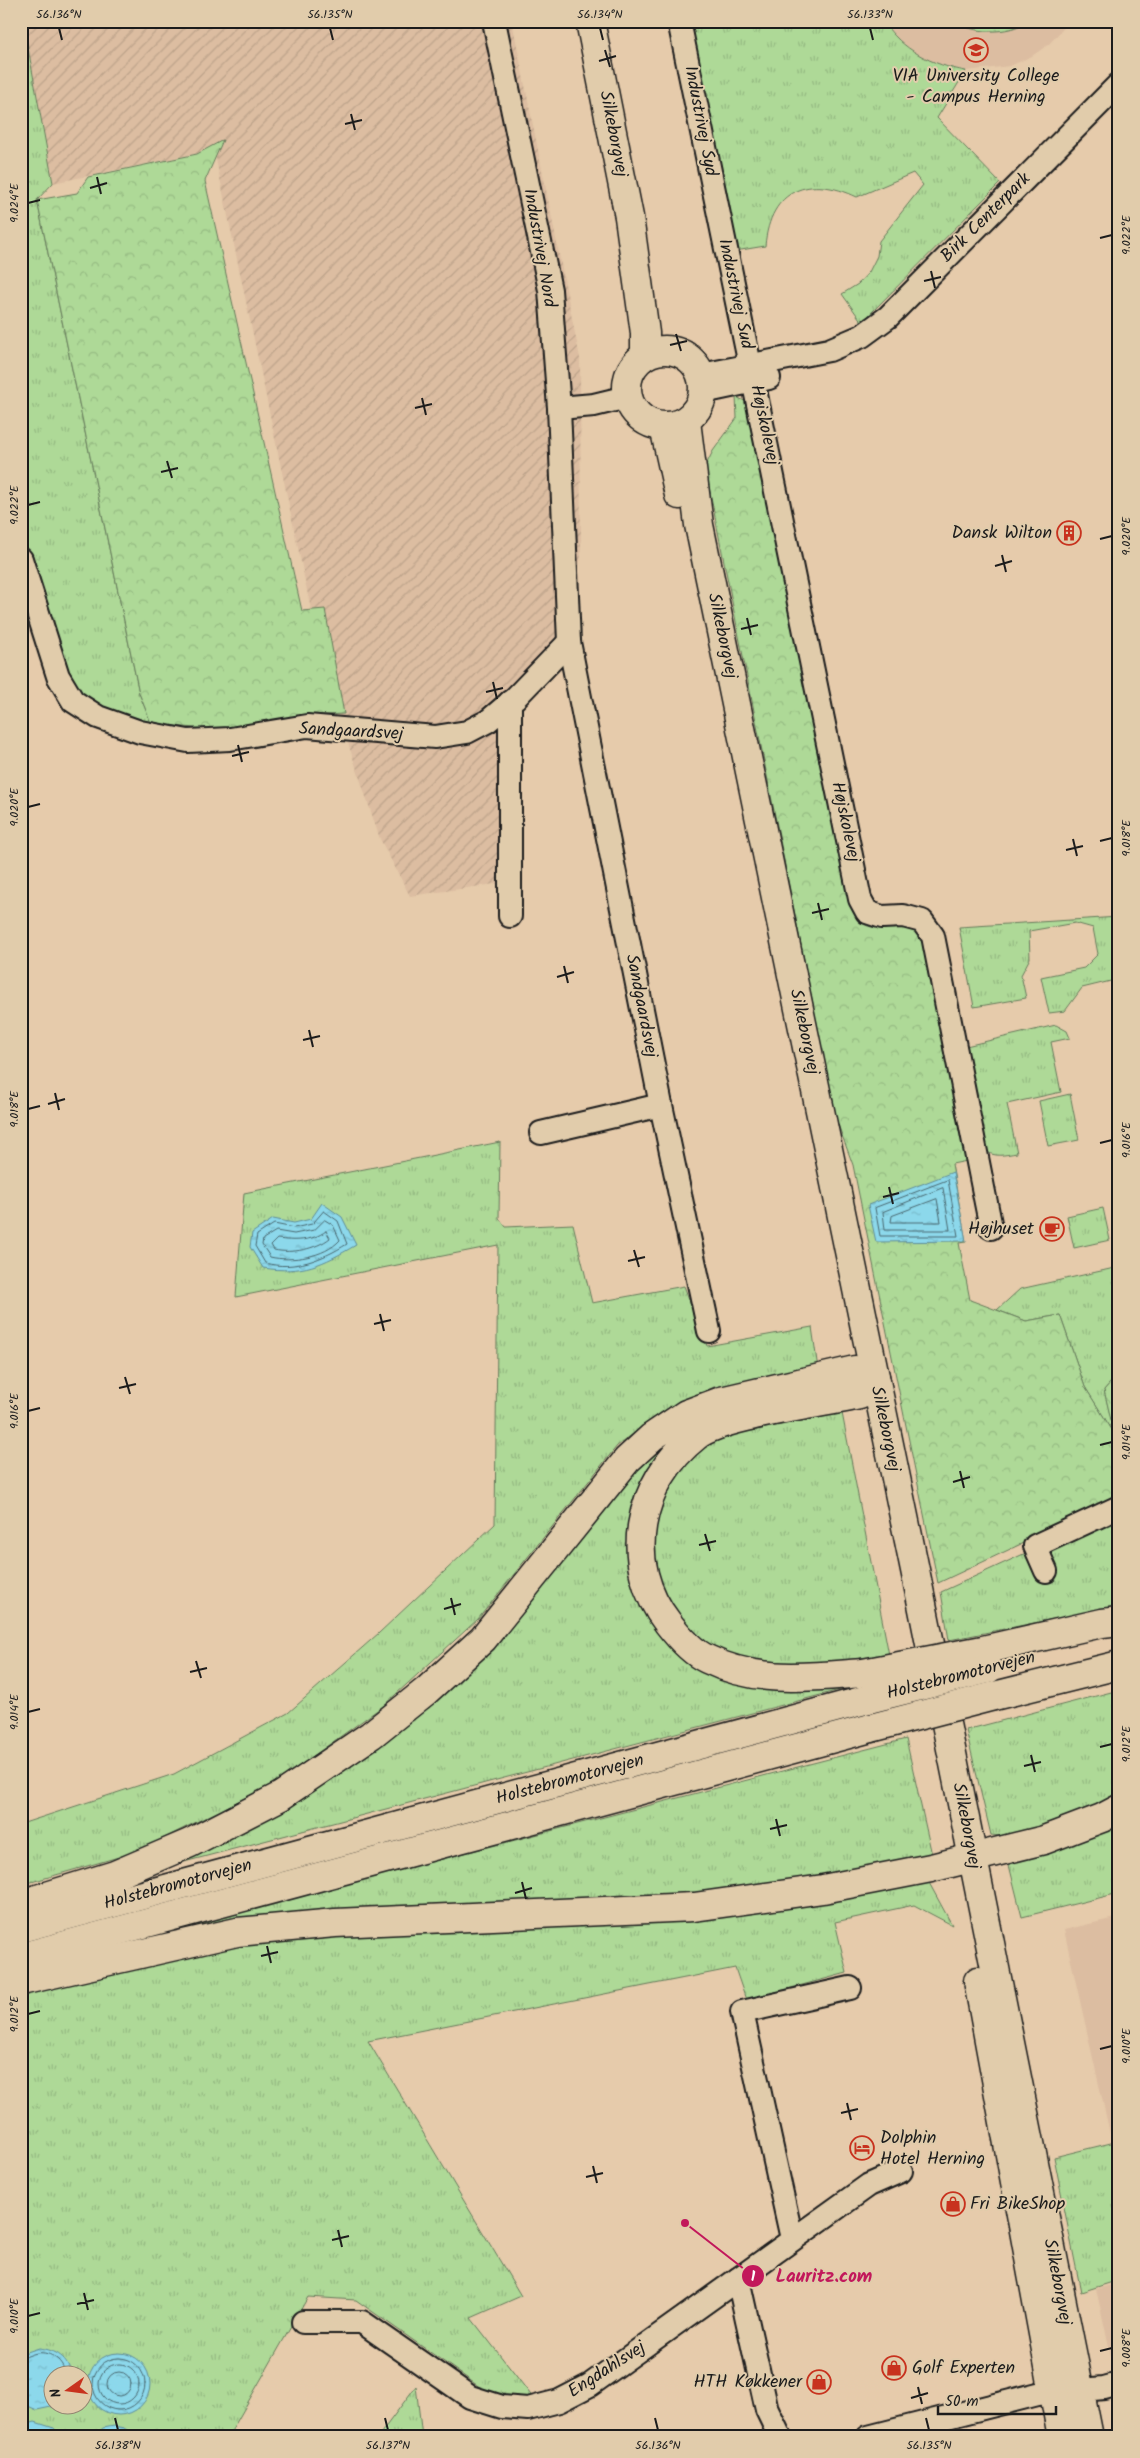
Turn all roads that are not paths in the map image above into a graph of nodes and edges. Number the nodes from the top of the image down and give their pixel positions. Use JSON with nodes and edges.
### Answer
{"nodes":[{"id":1,"x":494,"y":21,"type":"edge"},
{"id":2,"x":590,"y":21,"type":"edge"},
{"id":3,"x":679,"y":21,"type":"edge"},
{"id":4,"x":1119,"y":84,"type":"edge"},
{"id":5,"x":1119,"y":100,"type":"edge"},
{"id":6,"x":629,"y":216,"type":"junction"},
{"id":7,"x":720,"y":221,"type":"joint"},
{"id":8,"x":672,"y":350,"type":"junction"},
{"id":9,"x":645,"y":355,"type":"junction"},
{"id":10,"x":752,"y":374,"type":"junction"},
{"id":11,"x":702,"y":384,"type":"junction"},
{"id":12,"x":627,"y":397,"type":"junction"},
{"id":13,"x":559,"y":408,"type":"junction"},
{"id":14,"x":675,"y":424,"type":"junction"},
{"id":15,"x":21,"y":558,"type":"edge"},
{"id":16,"x":569,"y":642,"type":"junction"},
{"id":17,"x":510,"y":702,"type":"junction"},
{"id":18,"x":510,"y":916,"type":"dead end"},
{"id":19,"x":661,"y":1105,"type":"junction"},
{"id":20,"x":541,"y":1133,"type":"dead end"},
{"id":21,"x":991,"y":1228,"type":"dead end"},
{"id":22,"x":709,"y":1332,"type":"dead end"},
{"id":23,"x":863,"y":1381,"type":"junction"},
{"id":24,"x":1119,"y":1507,"type":"edge"},
{"id":25,"x":1046,"y":1571,"type":"dead end"},
{"id":26,"x":1119,"y":1621,"type":"edge"},
{"id":27,"x":1119,"y":1634,"type":"edge"},
{"id":28,"x":986,"y":1659,"type":"junction"},
{"id":29,"x":1119,"y":1665,"type":"edge"},
{"id":30,"x":1119,"y":1809,"type":"edge"},
{"id":31,"x":964,"y":1860,"type":"junction"},
{"id":32,"x":21,"y":1904,"type":"edge"},
{"id":33,"x":21,"y":1928,"type":"edge"},
{"id":34,"x":21,"y":1957,"type":"edge"},
{"id":35,"x":21,"y":1981,"type":"edge"},
{"id":36,"x":850,"y":1988,"type":"dead end"},
{"id":37,"x":901,"y":2171,"type":"dead end"},
{"id":38,"x":792,"y":2239,"type":"junction"},
{"id":39,"x":738,"y":2279,"type":"junction"},
{"id":40,"x":304,"y":2322,"type":"dead end"},
{"id":41,"x":1119,"y":2384,"type":"edge"},
{"id":42,"x":1079,"y":2390,"type":"junction"},
{"id":43,"x":1053,"y":2392,"type":"junction"},
{"id":44,"x":780,"y":2437,"type":"edge"},
{"id":45,"x":868,"y":2437,"type":"edge"},
{"id":46,"x":1062,"y":2437,"type":"edge"},
{"id":47,"x":1089,"y":2437,"type":"edge"}],
"edges":[{"from":1,"to":13,"type":"street","name":"Industrivej Nord"},
{"from":2,"to":6,"type":"main road","name":"Silkeborgvej"},
{"from":3,"to":7,"type":"street","name":"Industrivej Syd"},
{"from":4,"to":10,"type":"street","name":"Birk Centerpark"},
{"from":5,"to":10,"type":"street","name":"Birk Centerpark"},
{"from":6,"to":8,"type":"main road","name":"Silkeborgvej"},
{"from":6,"to":9,"type":"main road","name":"Silkeborgvej"},
{"from":7,"to":10,"type":"street","name":"Industrivej Sud"},
{"from":8,"to":9,"type":"main road"},
{"from":8,"to":11,"type":"main road"},
{"from":9,"to":12,"type":"main road"},
{"from":10,"to":11,"type":"street","name":"Birk Centerpark"},
{"from":10,"to":21,"type":"street","name":"Højskolevej"},
{"from":11,"to":14,"type":"main road"},
{"from":12,"to":13,"type":"street"},
{"from":12,"to":14,"type":"main road"},
{"from":13,"to":16,"type":"street","name":"Sandgaardsvej"},
{"from":14,"to":23,"type":"main road","name":"Silkeborgvej"},
{"from":15,"to":17,"type":"street","name":"Sandgaardsvej"},
{"from":16,"to":17,"type":"street","name":"Sandgaardsvej"},
{"from":16,"to":19,"type":"street","name":"Sandgaardsvej"},
{"from":17,"to":18,"type":"street"},
{"from":19,"to":20,"type":"street"},
{"from":19,"to":22,"type":"street","name":"Sandgaardsvej"},
{"from":23,"to":28,"type":"main road","bridge":true},
{"from":23,"to":31,"type":"main road","name":"Silkeborgvej"},
{"from":23,"to":32,"type":"main road"},
{"from":24,"to":25,"type":"street"},
{"from":26,"to":28,"type":"main road"},
{"from":27,"to":28,"type":"main road","name":"Holstebromotorvejen"},
{"from":28,"to":33,"type":"main road","name":"Holstebromotorvejen","bridge":true},
{"from":29,"to":34,"type":"main road","name":"Holstebromotorvejen","bridge":true},
{"from":30,"to":31,"type":"main road"},
{"from":31,"to":35,"type":"main road"},
{"from":31,"to":42,"type":"main road","name":"Silkeborgvej"},
{"from":31,"to":43,"type":"main road","name":"Silkeborgvej"},
{"from":36,"to":38,"type":"street"},
{"from":37,"to":38,"type":"street","name":"Engdahlsvej"},
{"from":38,"to":39,"type":"street","name":"Engdahlsvej"},
{"from":39,"to":40,"type":"street","name":"Engdahlsvej"},
{"from":39,"to":44,"type":"street"},
{"from":41,"to":42,"type":"street"},
{"from":42,"to":43,"type":"street"},
{"from":42,"to":47,"type":"main road","name":"Silkeborgvej"},
{"from":43,"to":45,"type":"street"},
{"from":43,"to":46,"type":"main road","name":"Silkeborgvej"}]}
